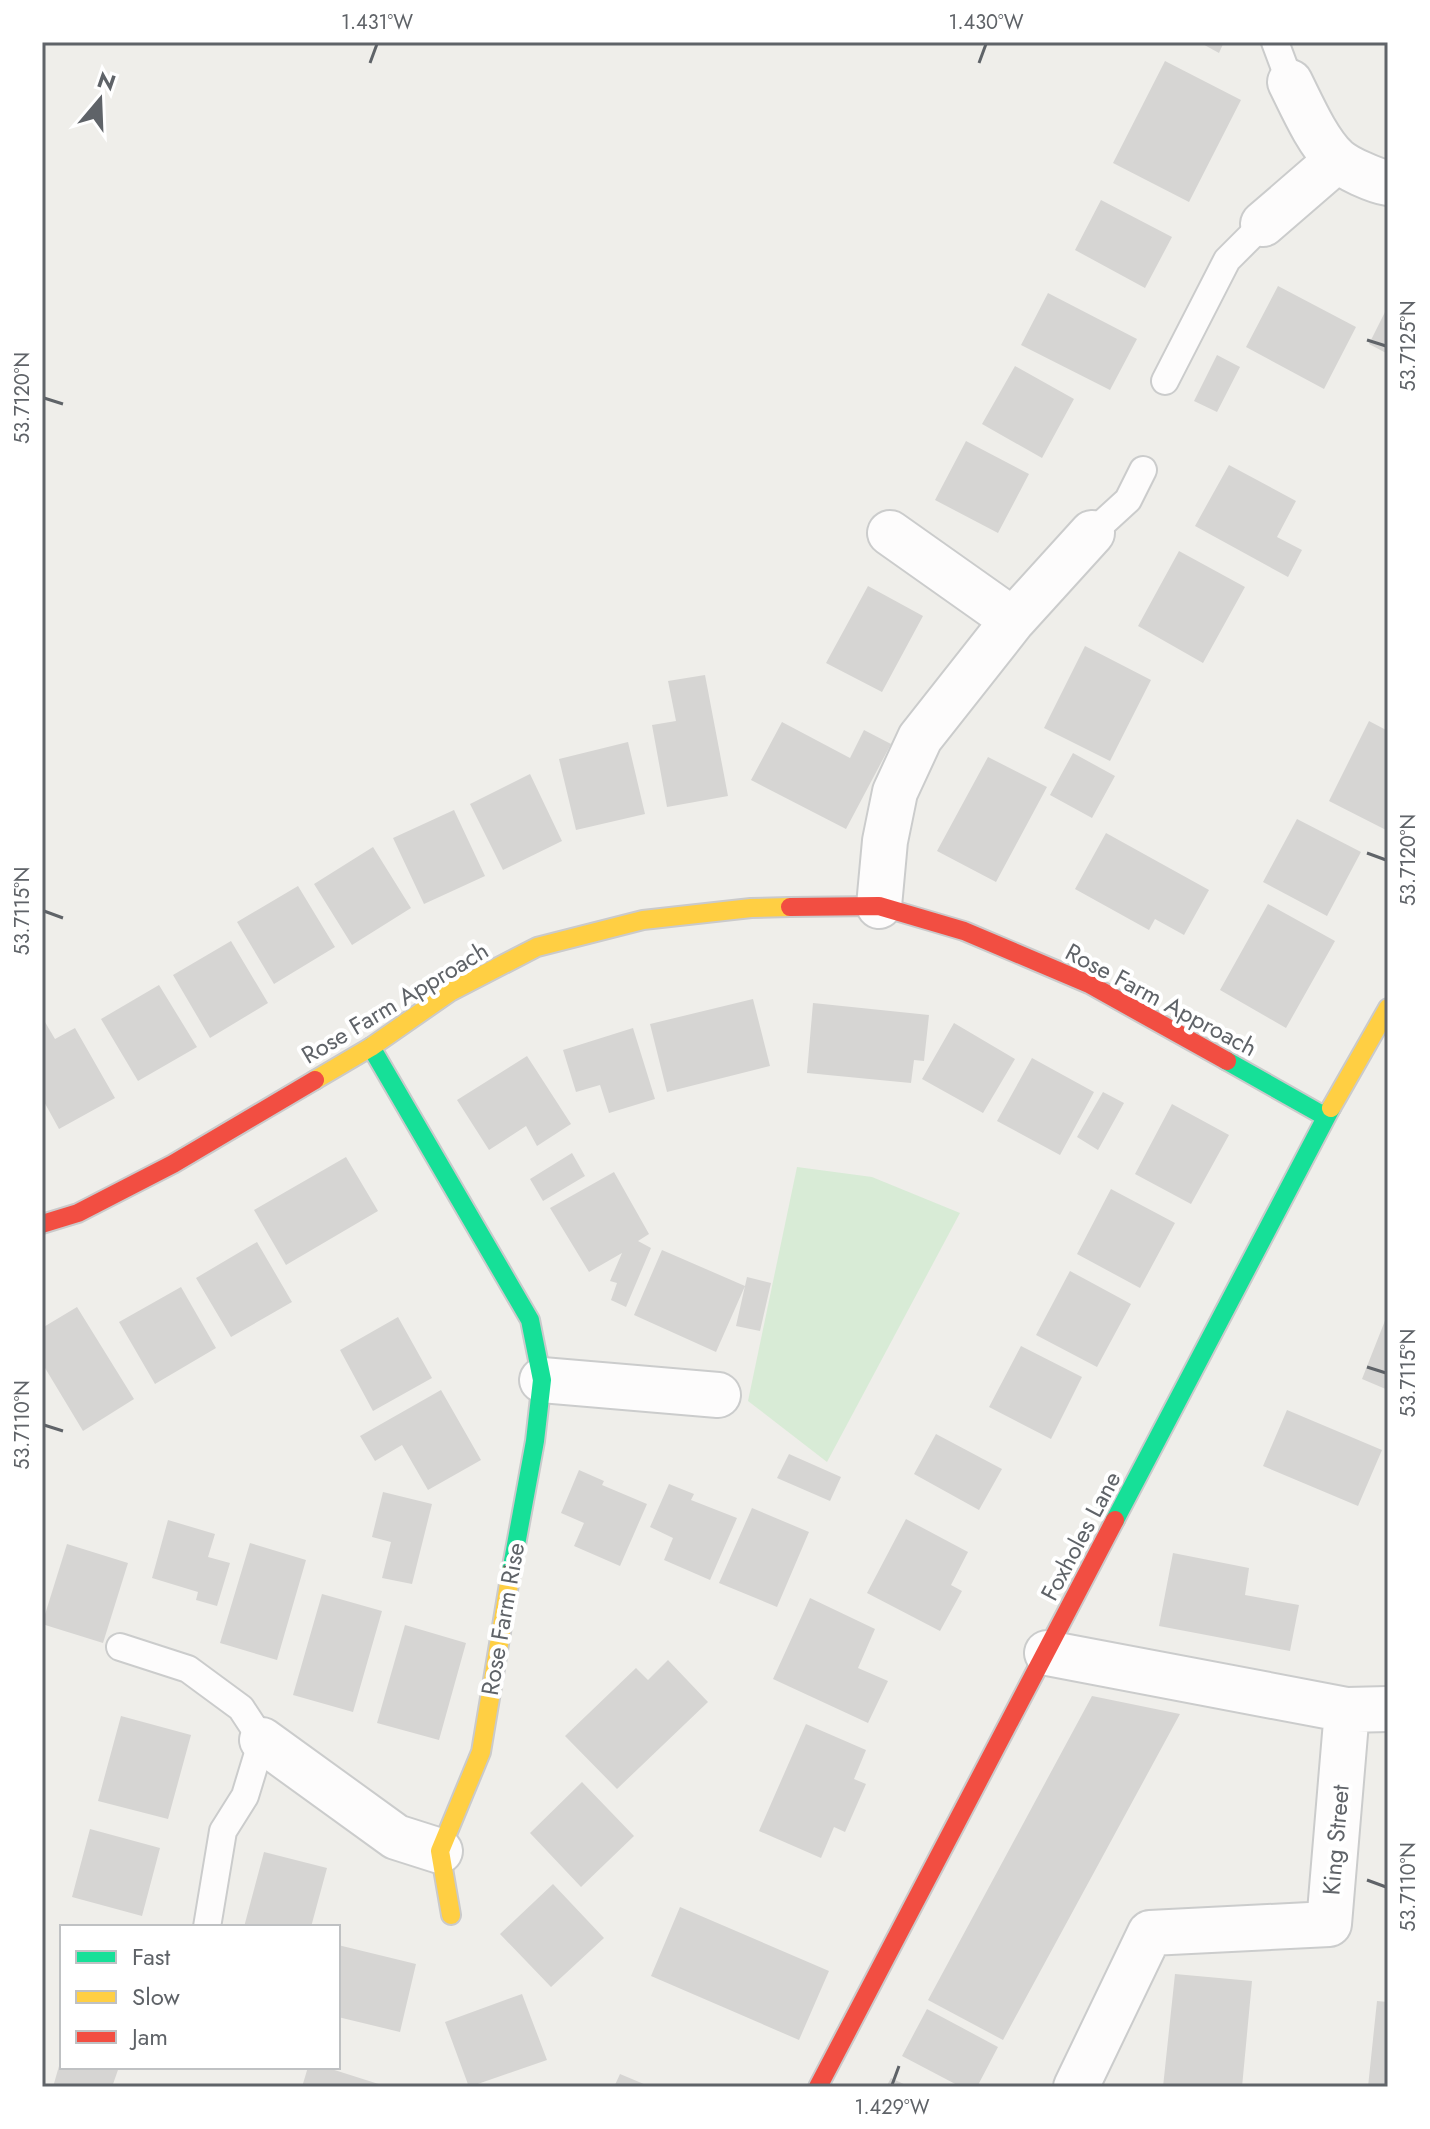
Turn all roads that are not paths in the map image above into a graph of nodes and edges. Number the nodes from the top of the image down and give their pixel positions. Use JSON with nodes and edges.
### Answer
{"nodes":[{"id":1,"x":1275,"y":42,"type":"edge"},
{"id":2,"x":1290,"y":82,"type":"joint"},
{"id":3,"x":1337,"y":160,"type":"junction"},
{"id":4,"x":1388,"y":183,"type":"edge"},
{"id":5,"x":1263,"y":224,"type":"joint"},
{"id":6,"x":1165,"y":381,"type":"dead end"},
{"id":7,"x":1143,"y":470,"type":"dead end"},
{"id":8,"x":890,"y":533,"type":"dead end"},
{"id":9,"x":1092,"y":533,"type":"joint"},
{"id":10,"x":1013,"y":620,"type":"junction"},
{"id":11,"x":879,"y":906,"type":"junction"},
{"id":12,"x":1388,"y":1008,"type":"edge"},
{"id":13,"x":371,"y":1047,"type":"junction"},
{"id":14,"x":1326,"y":1117,"type":"junction"},
{"id":15,"x":42,"y":1224,"type":"edge"},
{"id":16,"x":542,"y":1380,"type":"junction"},
{"id":17,"x":718,"y":1395,"type":"dead end"},
{"id":18,"x":120,"y":1647,"type":"dead end"},
{"id":19,"x":1047,"y":1653,"type":"junction"},
{"id":20,"x":1367,"y":1709,"type":"edge"},
{"id":21,"x":262,"y":1740,"type":"junction"},
{"id":22,"x":440,"y":1851,"type":"junction"},
{"id":23,"x":451,"y":1915,"type":"dead end"},
{"id":24,"x":207,"y":1925,"type":"edge"},
{"id":25,"x":818,"y":2087,"type":"edge"},
{"id":26,"x":1076,"y":2087,"type":"edge"}],
"edges":[{"from":1,"to":2,"type":"lane"},
{"from":2,"to":3,"type":"street"},
{"from":3,"to":4,"type":"street"},
{"from":3,"to":5,"type":"street"},
{"from":5,"to":6,"type":"lane"},
{"from":7,"to":9,"type":"lane"},
{"from":8,"to":10,"type":"street"},
{"from":9,"to":10,"type":"street"},
{"from":10,"to":11,"type":"street"},
{"from":11,"to":13,"type":"street","name":"Rose Farm Approach"},
{"from":11,"to":14,"type":"street","name":"Rose Farm Approach"},
{"from":12,"to":14,"type":"street","name":"Foxholes Lane"},
{"from":13,"to":15,"type":"street","name":"Rose Farm Approach"},
{"from":13,"to":16,"type":"street","name":"Rose Farm Rise"},
{"from":14,"to":19,"type":"street","name":"Foxholes Lane"},
{"from":16,"to":17,"type":"street"},
{"from":16,"to":22,"type":"street","name":"Rose Farm Rise"},
{"from":18,"to":21,"type":"lane"},
{"from":19,"to":20,"type":"street","name":"King Street"},
{"from":19,"to":25,"type":"street","name":"Foxholes Lane"},
{"from":20,"to":26,"type":"street","name":"King Street"},
{"from":21,"to":22,"type":"street"},
{"from":21,"to":24,"type":"lane"},
{"from":22,"to":23,"type":"street"}]}
